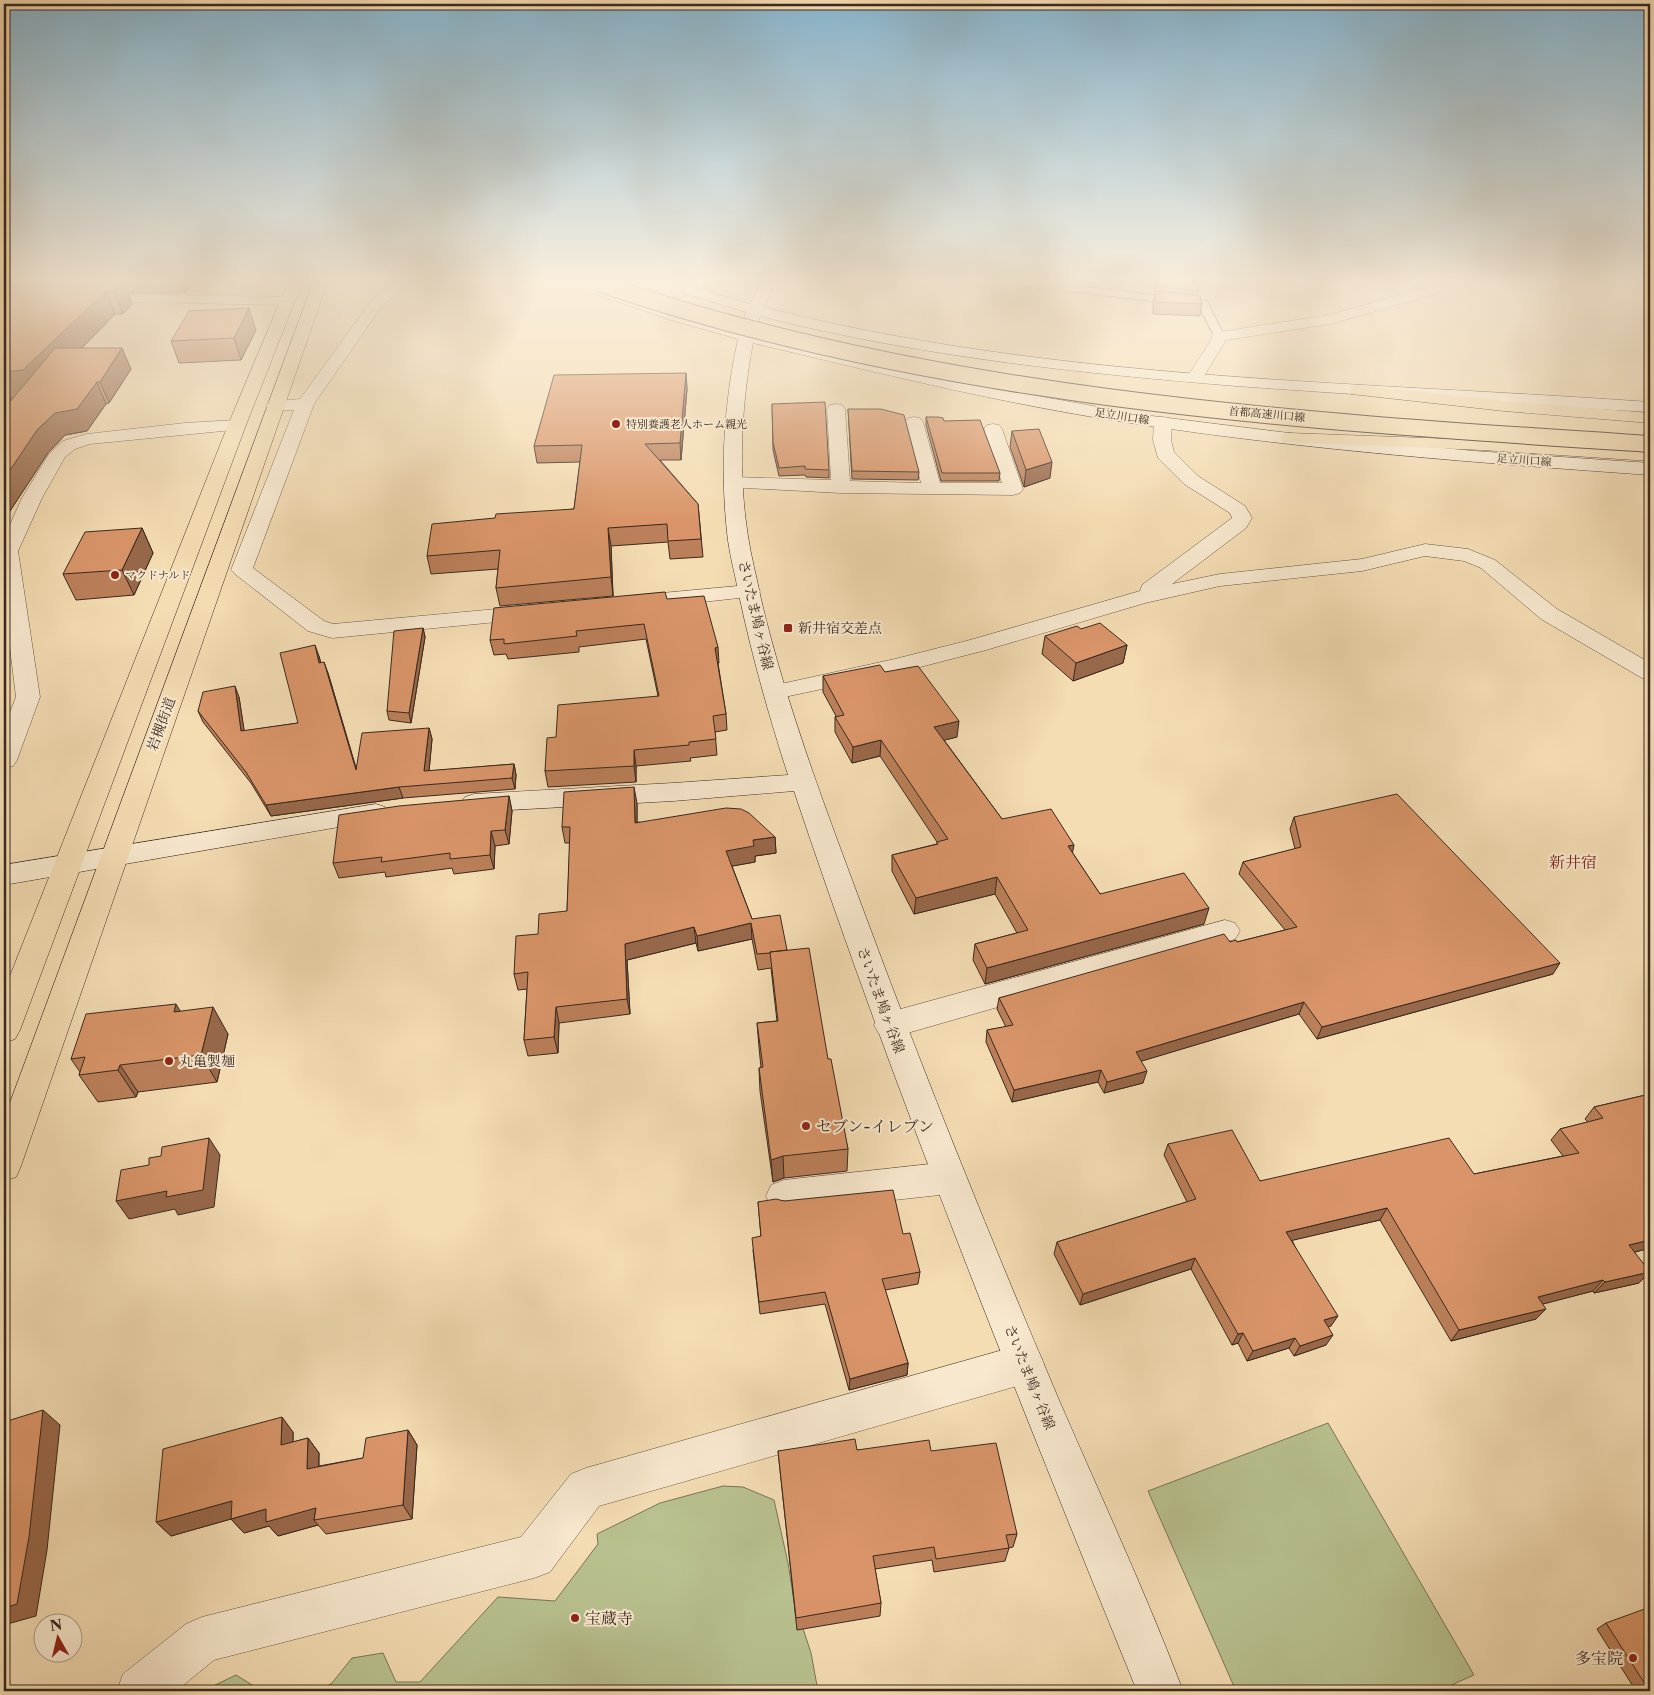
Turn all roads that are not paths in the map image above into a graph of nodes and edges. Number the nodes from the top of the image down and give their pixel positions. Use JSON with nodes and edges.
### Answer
{"nodes":[{"id":1,"x":263,"y":362,"type":"edge"},
{"id":2,"x":290,"y":362,"type":"edge"},
{"id":3,"x":335,"y":362,"type":"edge"},
{"id":4,"x":742,"y":362,"type":"edge"},
{"id":5,"x":853,"y":362,"type":"edge"},
{"id":6,"x":898,"y":362,"type":"edge"},
{"id":7,"x":987,"y":362,"type":"edge"},
{"id":8,"x":1037,"y":362,"type":"edge"},
{"id":9,"x":1205,"y":362,"type":"edge"},
{"id":10,"x":1195,"y":377,"type":"junction"},
{"id":11,"x":1357,"y":390,"type":"junction"},
{"id":12,"x":305,"y":404,"type":"junction"},
{"id":13,"x":274,"y":406,"type":"junction"},
{"id":14,"x":1650,"y":407,"type":"edge"},
{"id":15,"x":836,"y":409,"type":"dead end"},
{"id":16,"x":1650,"y":418,"type":"edge"},
{"id":17,"x":914,"y":422,"type":"dead end"},
{"id":18,"x":1163,"y":422,"type":"junction"},
{"id":19,"x":237,"y":425,"type":"junction"},
{"id":20,"x":993,"y":429,"type":"dead end"},
{"id":21,"x":1650,"y":429,"type":"edge"},
{"id":22,"x":1289,"y":438,"type":"junction"},
{"id":23,"x":1650,"y":444,"type":"edge"},
{"id":24,"x":1650,"y":456,"type":"edge"},
{"id":25,"x":1650,"y":468,"type":"edge"},
{"id":26,"x":734,"y":483,"type":"junction"},
{"id":27,"x":841,"y":487,"type":"junction"},
{"id":28,"x":932,"y":489,"type":"junction"},
{"id":29,"x":6,"y":551,"type":"edge"},
{"id":30,"x":242,"y":570,"type":"junction"},
{"id":31,"x":216,"y":572,"type":"junction"},
{"id":32,"x":749,"y":591,"type":"junction"},
{"id":33,"x":1140,"y":597,"type":"junction"},
{"id":34,"x":611,"y":605,"type":"edge"},
{"id":35,"x":552,"y":610,"type":"edge"},
{"id":36,"x":1650,"y":673,"type":"edge"},
{"id":37,"x":775,"y":692,"type":"junction"},
{"id":38,"x":4,"y":760,"type":"edge"},
{"id":39,"x":804,"y":782,"type":"junction"},
{"id":40,"x":447,"y":805,"type":"edge"},
{"id":41,"x":403,"y":809,"type":"edge"},
{"id":42,"x":113,"y":857,"type":"junction"},
{"id":43,"x":69,"y":864,"type":"junction"},
{"id":44,"x":4,"y":875,"type":"edge"},
{"id":45,"x":1225,"y":931,"type":"dead end"},
{"id":46,"x":890,"y":1026,"type":"junction"},
{"id":47,"x":4,"y":1030,"type":"edge"},
{"id":48,"x":4,"y":1166,"type":"edge"},
{"id":49,"x":949,"y":1178,"type":"junction"},
{"id":50,"x":784,"y":1196,"type":"dead end"},
{"id":51,"x":1024,"y":1364,"type":"junction"},
{"id":52,"x":140,"y":1691,"type":"edge"},
{"id":53,"x":1160,"y":1691,"type":"edge"}],
"edges":[{"from":1,"to":19,"type":"highway"},
{"from":2,"to":13,"type":"highway","name":"岩槻街道"},
{"from":3,"to":12,"type":"street"},
{"from":4,"to":26,"type":"street","name":"さいたま鳩ヶ谷線"},
{"from":5,"to":18,"type":"street","name":"足立川口線"},
{"from":6,"to":23,"type":"highway","name":"首都高速川口線","bridge":true},
{"from":7,"to":21,"type":"highway","name":"首都高速川口線"},
{"from":8,"to":10,"type":"street"},
{"from":9,"to":10,"type":"street"},
{"from":10,"to":11,"type":"street"},
{"from":11,"to":14,"type":"street"},
{"from":11,"to":16,"type":"highway"},
{"from":12,"to":13,"type":"street"},
{"from":12,"to":30,"type":"street"},
{"from":13,"to":31,"type":"highway","name":"岩槻街道"},
{"from":15,"to":27,"type":"street"},
{"from":17,"to":28,"type":"street"},
{"from":18,"to":22,"type":"street","name":"足立川口線"},
{"from":18,"to":33,"type":"street"},
{"from":19,"to":29,"type":"street"},
{"from":19,"to":43,"type":"highway"},
{"from":20,"to":28,"type":"street"},
{"from":22,"to":24,"type":"highway"},
{"from":22,"to":25,"type":"street","name":"足立川口線"},
{"from":26,"to":27,"type":"street"},
{"from":26,"to":32,"type":"street","name":"さいたま鳩ヶ谷線"},
{"from":27,"to":28,"type":"street"},
{"from":29,"to":38,"type":"street"},
{"from":30,"to":31,"type":"street"},
{"from":30,"to":35,"type":"street"},
{"from":31,"to":42,"type":"highway","name":"岩槻街道"},
{"from":32,"to":34,"type":"street"},
{"from":32,"to":37,"type":"street","name":"さいたま鳩ヶ谷線"},
{"from":33,"to":36,"type":"street"},
{"from":33,"to":37,"type":"street"},
{"from":37,"to":39,"type":"street","name":"さいたま鳩ヶ谷線"},
{"from":39,"to":40,"type":"street"},
{"from":39,"to":46,"type":"street","name":"さいたま鳩ヶ谷線"},
{"from":41,"to":42,"type":"street"},
{"from":42,"to":43,"type":"street"},
{"from":42,"to":48,"type":"highway","name":"岩槻街道"},
{"from":43,"to":44,"type":"street"},
{"from":43,"to":47,"type":"highway"},
{"from":45,"to":46,"type":"street"},
{"from":46,"to":49,"type":"street","name":"さいたま鳩ヶ谷線"},
{"from":49,"to":50,"type":"street"},
{"from":49,"to":51,"type":"street","name":"さいたま鳩ヶ谷線"},
{"from":51,"to":52,"type":"street"},
{"from":51,"to":53,"type":"street","name":"さいたま鳩ヶ谷線"}]}
